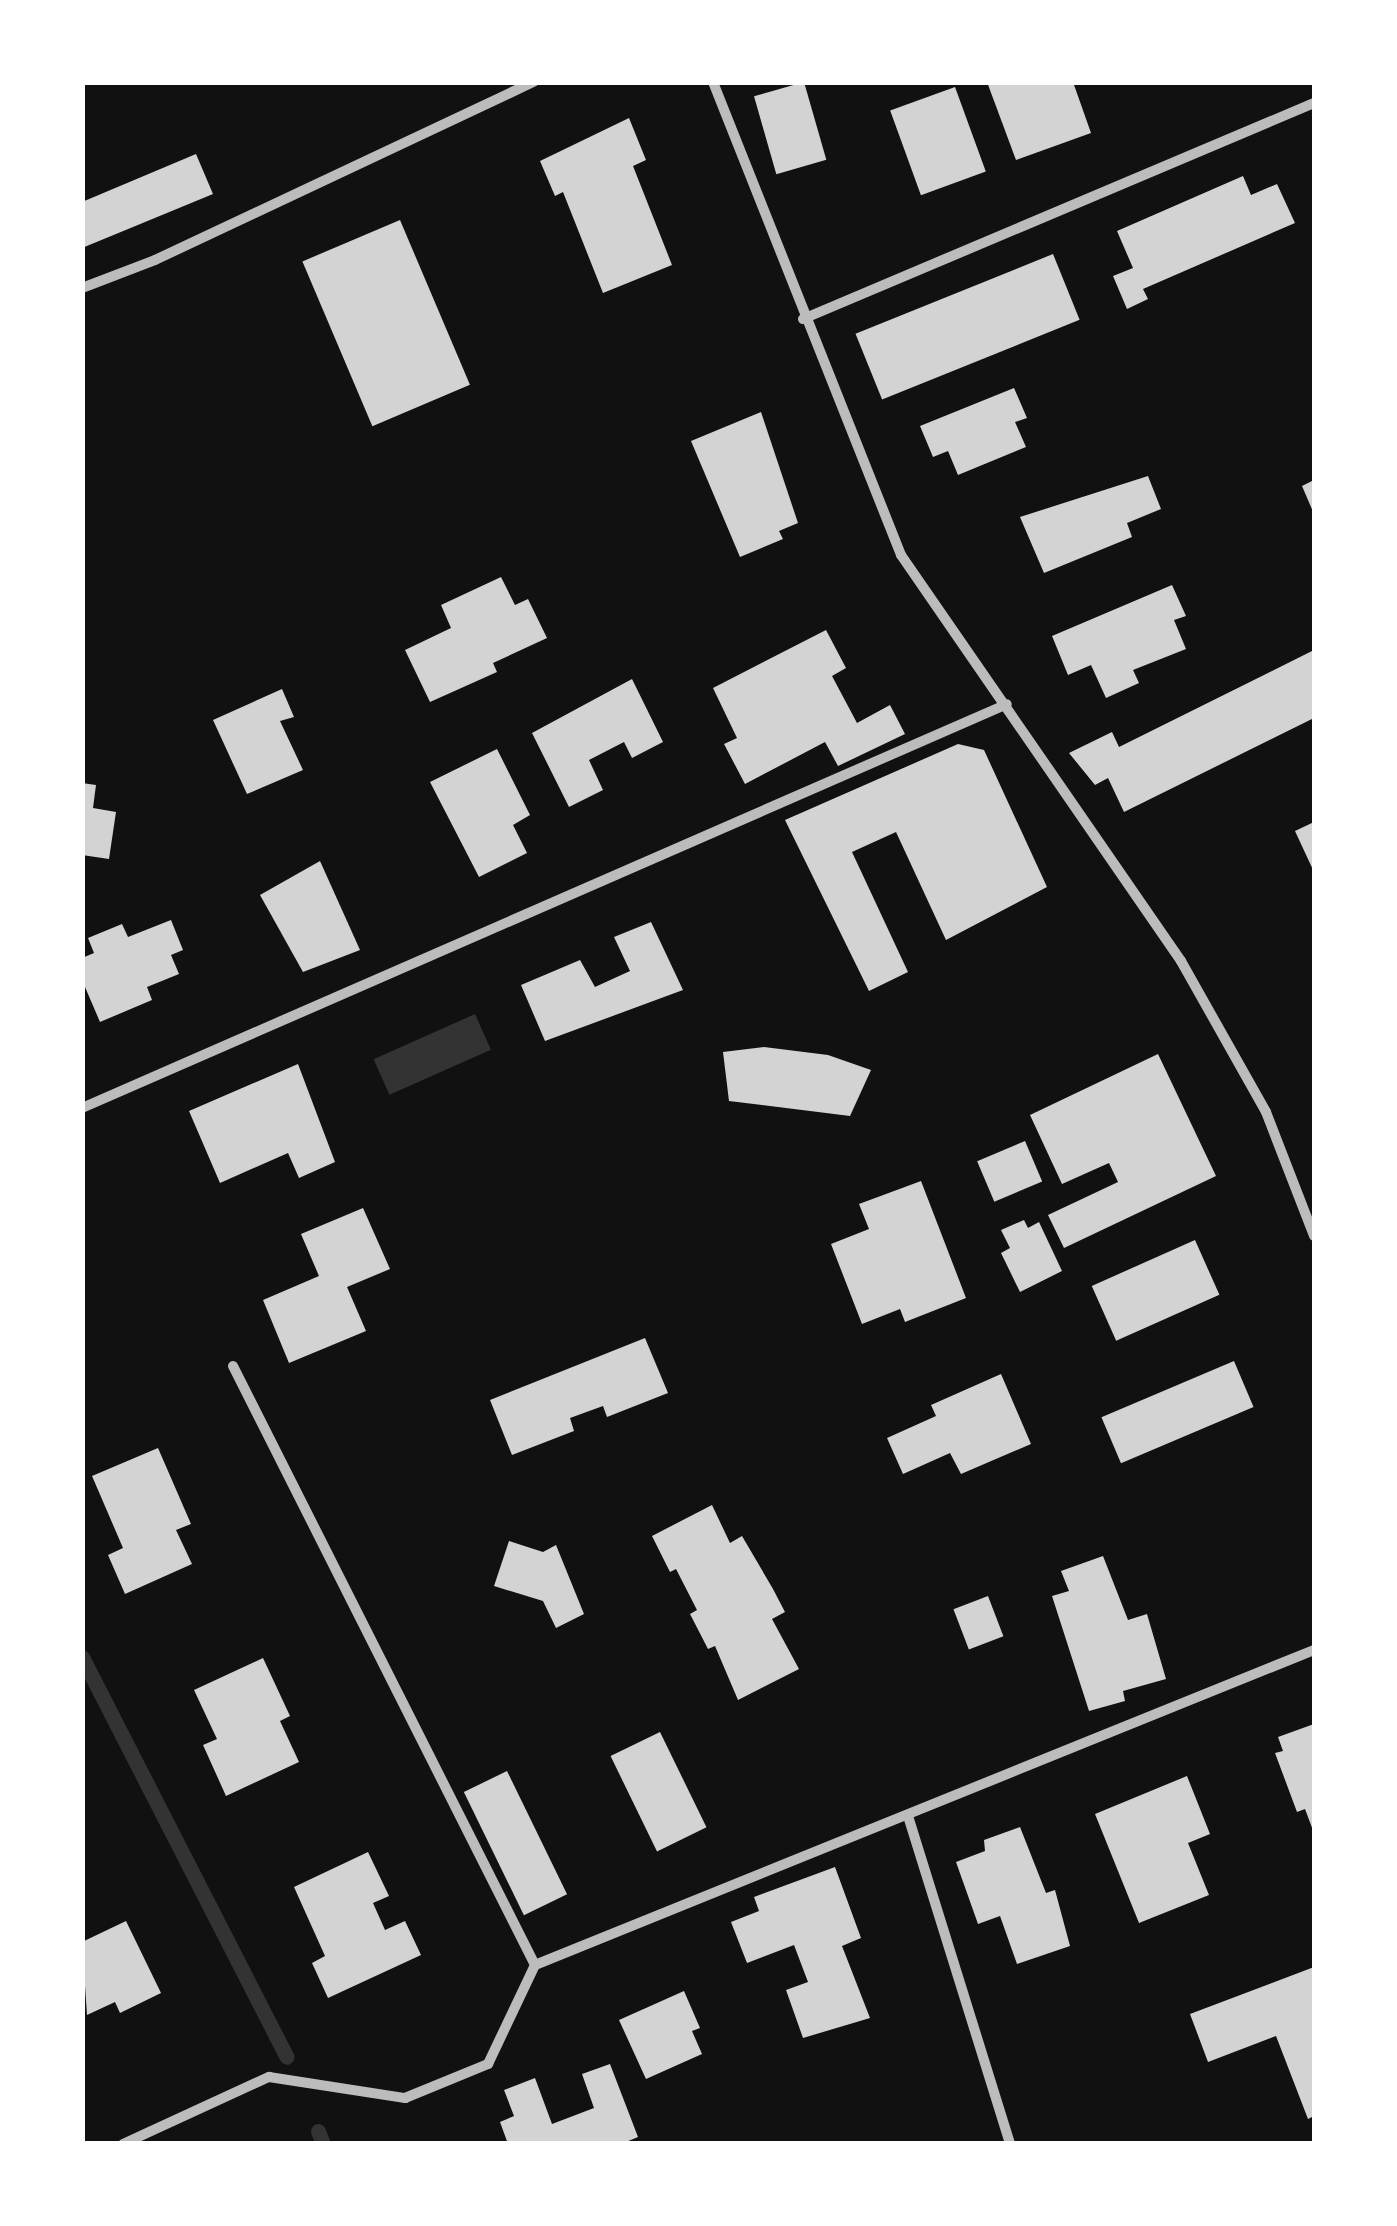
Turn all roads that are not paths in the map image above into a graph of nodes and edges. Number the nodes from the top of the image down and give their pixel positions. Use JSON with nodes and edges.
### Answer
{"nodes":[{"id":1,"x":534,"y":82,"type":"edge"},
{"id":2,"x":713,"y":82,"type":"edge"},
{"id":3,"x":1314,"y":103,"type":"edge"},
{"id":4,"x":82,"y":288,"type":"edge"},
{"id":5,"x":802,"y":318,"type":"junction"},
{"id":6,"x":1007,"y":704,"type":"junction"},
{"id":7,"x":82,"y":1108,"type":"edge"},
{"id":8,"x":1314,"y":1236,"type":"edge"},
{"id":9,"x":233,"y":1366,"type":"dead end"},
{"id":10,"x":1314,"y":1650,"type":"edge"},
{"id":11,"x":908,"y":1816,"type":"junction"},
{"id":12,"x":534,"y":1965,"type":"junction"},
{"id":13,"x":122,"y":2144,"type":"edge"},
{"id":14,"x":1010,"y":2144,"type":"edge"}],
"edges":[{"from":1,"to":4,"type":"street"},
{"from":2,"to":5,"type":"street"},
{"from":3,"to":5,"type":"street"},
{"from":5,"to":6,"type":"street"},
{"from":6,"to":7,"type":"street"},
{"from":6,"to":8,"type":"street"},
{"from":9,"to":12,"type":"street"},
{"from":10,"to":11,"type":"street"},
{"from":11,"to":12,"type":"street"},
{"from":11,"to":14,"type":"street"},
{"from":12,"to":13,"type":"street"}]}
